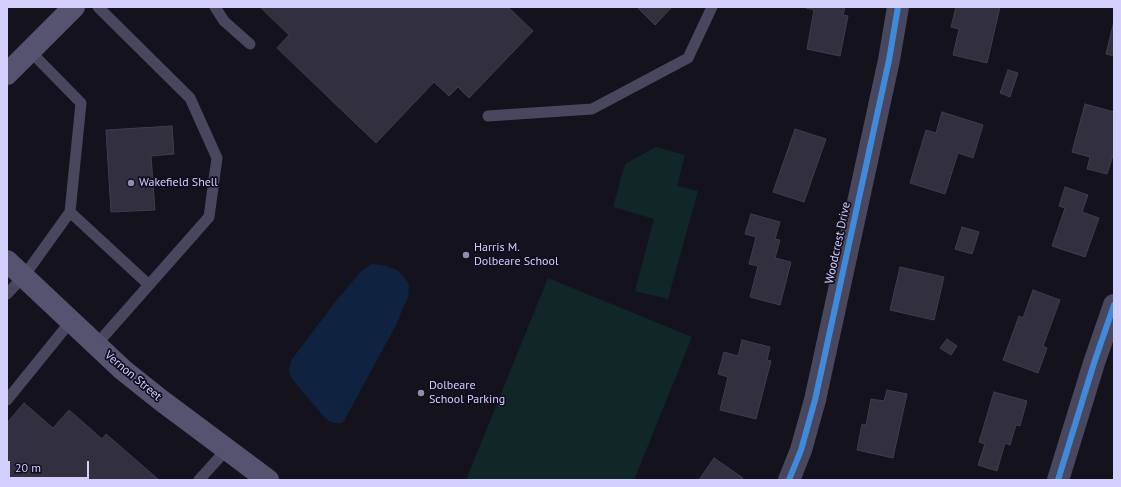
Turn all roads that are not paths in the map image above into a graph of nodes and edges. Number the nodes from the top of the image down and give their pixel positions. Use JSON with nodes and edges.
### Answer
{"nodes":[{"id":1,"x":74,"y":7,"type":"edge"},
{"id":2,"x":98,"y":7,"type":"edge"},
{"id":3,"x":215,"y":7,"type":"edge"},
{"id":4,"x":712,"y":7,"type":"edge"},
{"id":5,"x":898,"y":7,"type":"edge"},
{"id":6,"x":250,"y":44,"type":"dead end"},
{"id":7,"x":30,"y":51,"type":"junction"},
{"id":8,"x":7,"y":74,"type":"edge"},
{"id":9,"x":488,"y":116,"type":"dead end"},
{"id":10,"x":70,"y":212,"type":"junction"},
{"id":11,"x":7,"y":261,"type":"edge"},
{"id":12,"x":24,"y":276,"type":"junction"},
{"id":13,"x":149,"y":285,"type":"junction"},
{"id":14,"x":7,"y":294,"type":"edge"},
{"id":15,"x":1114,"y":305,"type":"edge"},
{"id":16,"x":71,"y":321,"type":"junction"},
{"id":17,"x":96,"y":345,"type":"junction"},
{"id":18,"x":7,"y":400,"type":"edge"},
{"id":19,"x":226,"y":450,"type":"junction"},
{"id":20,"x":199,"y":480,"type":"edge"},
{"id":21,"x":268,"y":480,"type":"edge"},
{"id":22,"x":789,"y":480,"type":"edge"},
{"id":23,"x":1058,"y":480,"type":"edge"}],
"edges":[{"from":1,"to":7,"type":"main road"},
{"from":2,"to":13,"type":"lane"},
{"from":3,"to":6,"type":"lane"},
{"from":4,"to":9,"type":"lane"},
{"from":5,"to":22,"type":"street","name":"Woodcrest Drive"},
{"from":7,"to":8,"type":"main road"},
{"from":7,"to":10,"type":"lane"},
{"from":10,"to":12,"type":"lane"},
{"from":10,"to":13,"type":"lane"},
{"from":11,"to":12,"type":"main road","name":"Vernon Street"},
{"from":12,"to":14,"type":"lane"},
{"from":12,"to":16,"type":"main road","name":"Vernon Street"},
{"from":13,"to":17,"type":"lane"},
{"from":15,"to":23,"type":"street"},
{"from":16,"to":17,"type":"main road","name":"Vernon Street"},
{"from":16,"to":18,"type":"lane"},
{"from":17,"to":19,"type":"main road","name":"Vernon Street"},
{"from":19,"to":20,"type":"lane"},
{"from":19,"to":21,"type":"main road","name":"Vernon Street"}]}
